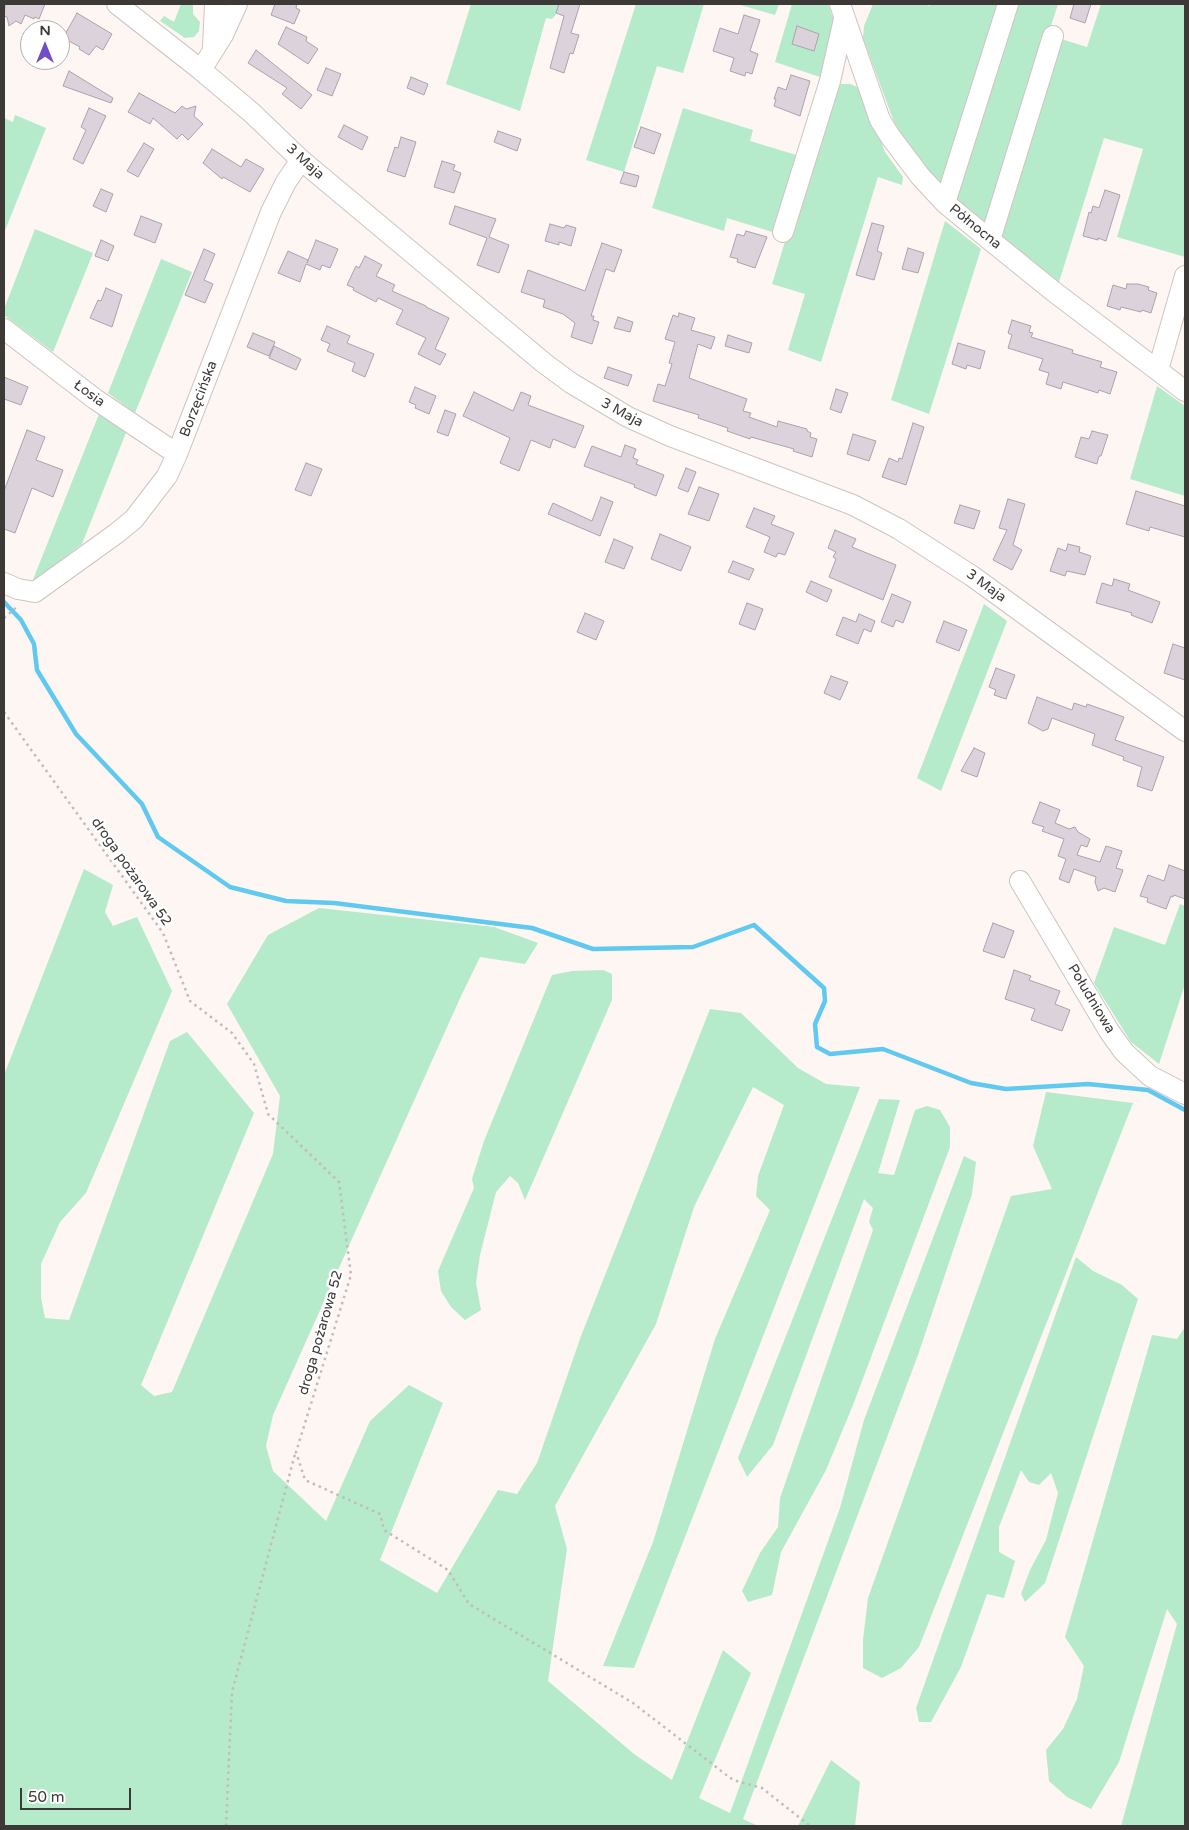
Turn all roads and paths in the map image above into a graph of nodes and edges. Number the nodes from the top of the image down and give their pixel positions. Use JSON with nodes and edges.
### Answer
{"nodes":[{"id":1,"x":117,"y":4,"type":"edge"},
{"id":2,"x":215,"y":4,"type":"edge"},
{"id":3,"x":237,"y":4,"type":"edge"},
{"id":4,"x":1008,"y":4,"type":"edge"},
{"id":5,"x":842,"y":10,"type":"edge"},
{"id":6,"x":1053,"y":36,"type":"dead end"},
{"id":7,"x":213,"y":50,"type":"junction"},
{"id":8,"x":201,"y":70,"type":"junction"},
{"id":9,"x":301,"y":160,"type":"junction"},
{"id":10,"x":945,"y":203,"type":"junction"},
{"id":11,"x":783,"y":232,"type":"dead end"},
{"id":12,"x":990,"y":240,"type":"junction"},
{"id":13,"x":1185,"y":276,"type":"edge"},
{"id":14,"x":4,"y":329,"type":"edge"},
{"id":15,"x":1158,"y":370,"type":"junction"},
{"id":16,"x":1185,"y":391,"type":"edge"},
{"id":17,"x":177,"y":454,"type":"junction"},
{"id":18,"x":4,"y":583,"type":"edge"},
{"id":19,"x":27,"y":598,"type":"junction"},
{"id":20,"x":4,"y":618,"type":"edge"},
{"id":21,"x":4,"y":712,"type":"edge"},
{"id":22,"x":1185,"y":731,"type":"edge"},
{"id":23,"x":1020,"y":881,"type":"dead end"},
{"id":24,"x":1185,"y":1094,"type":"edge"},
{"id":25,"x":296,"y":1452,"type":"junction"},
{"id":26,"x":226,"y":1826,"type":"edge"},
{"id":27,"x":810,"y":1826,"type":"edge"}],
"edges":[{"from":1,"to":8,"type":"street","name":"3 Maja"},
{"from":2,"to":7,"type":"street"},
{"from":3,"to":7,"type":"street"},
{"from":4,"to":10,"type":"street"},
{"from":5,"to":10,"type":"street","name":"Północna"},
{"from":5,"to":11,"type":"street"},
{"from":6,"to":12,"type":"street"},
{"from":7,"to":8,"type":"street"},
{"from":8,"to":9,"type":"street","name":"3 Maja"},
{"from":9,"to":17,"type":"street","name":"Borzęcińska"},
{"from":9,"to":22,"type":"street","name":"3 Maja"},
{"from":10,"to":12,"type":"street","name":"Północna"},
{"from":12,"to":15,"type":"street","name":"Północna"},
{"from":13,"to":15,"type":"street"},
{"from":14,"to":17,"type":"street","name":"Łosia"},
{"from":15,"to":16,"type":"street","name":"Północna"},
{"from":17,"to":19,"type":"street","name":"Borzęcińska"},
{"from":18,"to":19,"type":"street"},
{"from":19,"to":20,"type":"path"},
{"from":21,"to":25,"type":"path","name":"droga pożarowa 52"},
{"from":23,"to":24,"type":"street","name":"Południowa"},
{"from":25,"to":26,"type":"path","name":"droga pożarowa 52"},
{"from":25,"to":27,"type":"path"}]}
